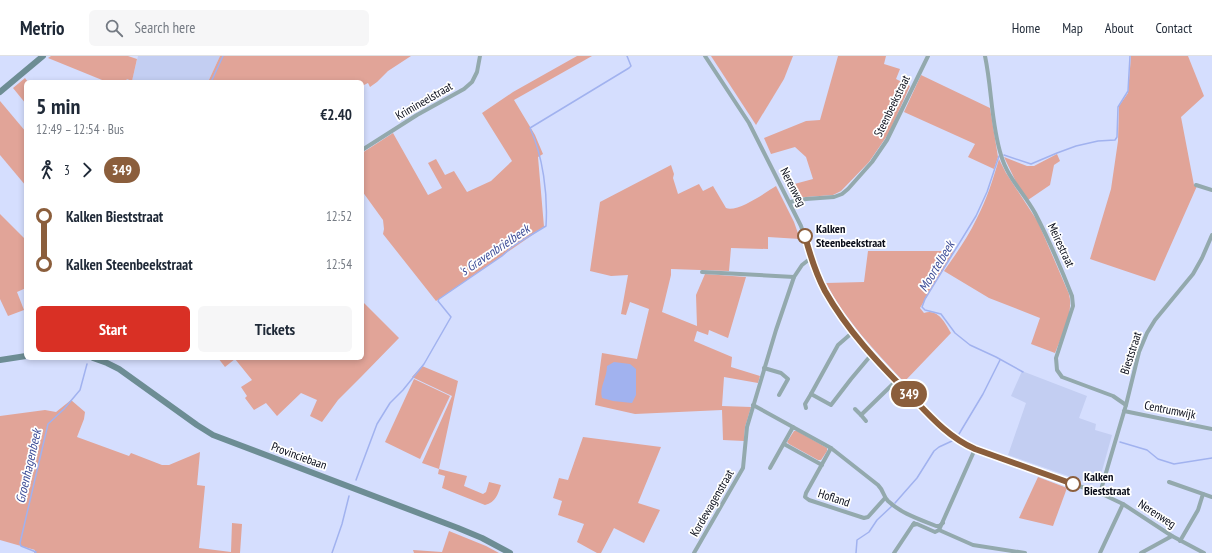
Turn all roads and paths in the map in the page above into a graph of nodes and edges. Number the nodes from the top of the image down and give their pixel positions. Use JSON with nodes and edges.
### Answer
{"nodes":[{"id":1,"x":43,"y":56,"type":"edge"},
{"id":2,"x":480,"y":56,"type":"edge"},
{"id":3,"x":705,"y":56,"type":"edge"},
{"id":4,"x":928,"y":56,"type":"edge"},
{"id":5,"x":985,"y":56,"type":"edge"},
{"id":6,"x":0,"y":92,"type":"edge"},
{"id":7,"x":364,"y":149,"type":"edge"},
{"id":8,"x":1196,"y":185,"type":"dead end"},
{"id":9,"x":1212,"y":190,"type":"edge"},
{"id":10,"x":790,"y":202,"type":"junction"},
{"id":11,"x":1212,"y":235,"type":"edge"},
{"id":12,"x":811,"y":258,"type":"junction"},
{"id":13,"x":702,"y":272,"type":"dead end"},
{"id":14,"x":794,"y":277,"type":"junction"},
{"id":15,"x":853,"y":332,"type":"junction"},
{"id":16,"x":872,"y":354,"type":"junction"},
{"id":17,"x":24,"y":356,"type":"edge"},
{"id":18,"x":0,"y":360,"type":"edge"},
{"id":19,"x":99,"y":360,"type":"edge"},
{"id":20,"x":764,"y":368,"type":"junction"},
{"id":21,"x":896,"y":381,"type":"junction"},
{"id":22,"x":811,"y":394,"type":"junction"},
{"id":23,"x":779,"y":396,"type":"dead end"},
{"id":24,"x":753,"y":405,"type":"junction"},
{"id":25,"x":1126,"y":405,"type":"junction"},
{"id":26,"x":806,"y":408,"type":"dead end"},
{"id":27,"x":855,"y":409,"type":"dead end"},
{"id":28,"x":1124,"y":411,"type":"junction"},
{"id":29,"x":861,"y":415,"type":"junction"},
{"id":30,"x":866,"y":421,"type":"dead end"},
{"id":31,"x":793,"y":427,"type":"junction"},
{"id":32,"x":1212,"y":429,"type":"edge"},
{"id":33,"x":784,"y":444,"type":"junction"},
{"id":34,"x":831,"y":448,"type":"junction"},
{"id":35,"x":975,"y":449,"type":"junction"},
{"id":36,"x":822,"y":464,"type":"junction"},
{"id":37,"x":770,"y":468,"type":"dead end"},
{"id":38,"x":1169,"y":482,"type":"dead end"},
{"id":39,"x":1100,"y":493,"type":"junction"},
{"id":40,"x":1203,"y":494,"type":"junction"},
{"id":41,"x":1212,"y":497,"type":"edge"},
{"id":42,"x":885,"y":498,"type":"junction"},
{"id":43,"x":1122,"y":504,"type":"junction"},
{"id":44,"x":916,"y":519,"type":"junction"},
{"id":45,"x":943,"y":524,"type":"junction"},
{"id":46,"x":912,"y":525,"type":"junction"},
{"id":47,"x":940,"y":530,"type":"junction"},
{"id":48,"x":1172,"y":536,"type":"junction"},
{"id":49,"x":1180,"y":540,"type":"junction"},
{"id":50,"x":510,"y":553,"type":"edge"},
{"id":51,"x":694,"y":553,"type":"edge"},
{"id":52,"x":894,"y":553,"type":"edge"},
{"id":53,"x":1025,"y":553,"type":"edge"},
{"id":54,"x":1100,"y":553,"type":"edge"},
{"id":55,"x":1141,"y":553,"type":"edge"},
{"id":56,"x":1204,"y":553,"type":"edge"}],
"edges":[{"from":1,"to":6,"type":"main road"},
{"from":2,"to":7,"type":"street","name":"Krimineelstraat"},
{"from":3,"to":10,"type":"street","name":"Nerenweg"},
{"from":4,"to":10,"type":"street","name":"Steenbeekstraat"},
{"from":5,"to":25,"type":"street","name":"Meirestraat"},
{"from":8,"to":9,"type":"street"},
{"from":10,"to":12,"type":"street","name":"Nerenweg"},
{"from":11,"to":25,"type":"street","name":"Bieststraat"},
{"from":12,"to":14,"type":"street","name":"Kordewagenstraat"},
{"from":12,"to":15,"type":"street","name":"Nerenweg"},
{"from":13,"to":14,"type":"street"},
{"from":14,"to":20,"type":"street","name":"Kordewagenstraat"},
{"from":15,"to":16,"type":"street","name":"Nerenweg"},
{"from":15,"to":22,"type":"street"},
{"from":16,"to":21,"type":"street","name":"Nerenweg"},
{"from":16,"to":22,"type":"street"},
{"from":17,"to":18,"type":"main road"},
{"from":19,"to":50,"type":"main road","name":"Provinciebaan"},
{"from":20,"to":23,"type":"street"},
{"from":20,"to":24,"type":"street","name":"Kordewagenstraat"},
{"from":21,"to":29,"type":"street"},
{"from":21,"to":35,"type":"street","name":"Nerenweg"},
{"from":22,"to":26,"type":"street"},
{"from":24,"to":31,"type":"street"},
{"from":24,"to":51,"type":"street","name":"Kordewagenstraat"},
{"from":25,"to":28,"type":"street","name":"Bieststraat"},
{"from":27,"to":29,"type":"street"},
{"from":28,"to":32,"type":"street","name":"Centrumwijk"},
{"from":28,"to":39,"type":"street","name":"Bieststraat"},
{"from":29,"to":30,"type":"street"},
{"from":31,"to":33,"type":"street"},
{"from":31,"to":34,"type":"street"},
{"from":33,"to":36,"type":"street"},
{"from":33,"to":37,"type":"street"},
{"from":34,"to":36,"type":"street","name":"Hofland"},
{"from":34,"to":42,"type":"street"},
{"from":35,"to":39,"type":"street","name":"Nerenweg"},
{"from":35,"to":45,"type":"street"},
{"from":36,"to":42,"type":"street","name":"Hofland"},
{"from":38,"to":40,"type":"street"},
{"from":39,"to":43,"type":"street","name":"Nerenweg"},
{"from":40,"to":41,"type":"street"},
{"from":40,"to":49,"type":"street","name":"Nerenweg"},
{"from":42,"to":44,"type":"street"},
{"from":43,"to":48,"type":"street","name":"Nerenweg"},
{"from":43,"to":54,"type":"street"},
{"from":44,"to":45,"type":"street"},
{"from":44,"to":46,"type":"street"},
{"from":45,"to":47,"type":"street"},
{"from":46,"to":47,"type":"street"},
{"from":46,"to":52,"type":"street"},
{"from":47,"to":53,"type":"street"},
{"from":48,"to":49,"type":"street","name":"Nerenweg"},
{"from":48,"to":55,"type":"street"},
{"from":49,"to":56,"type":"street","name":"Nerenweg"}]}
